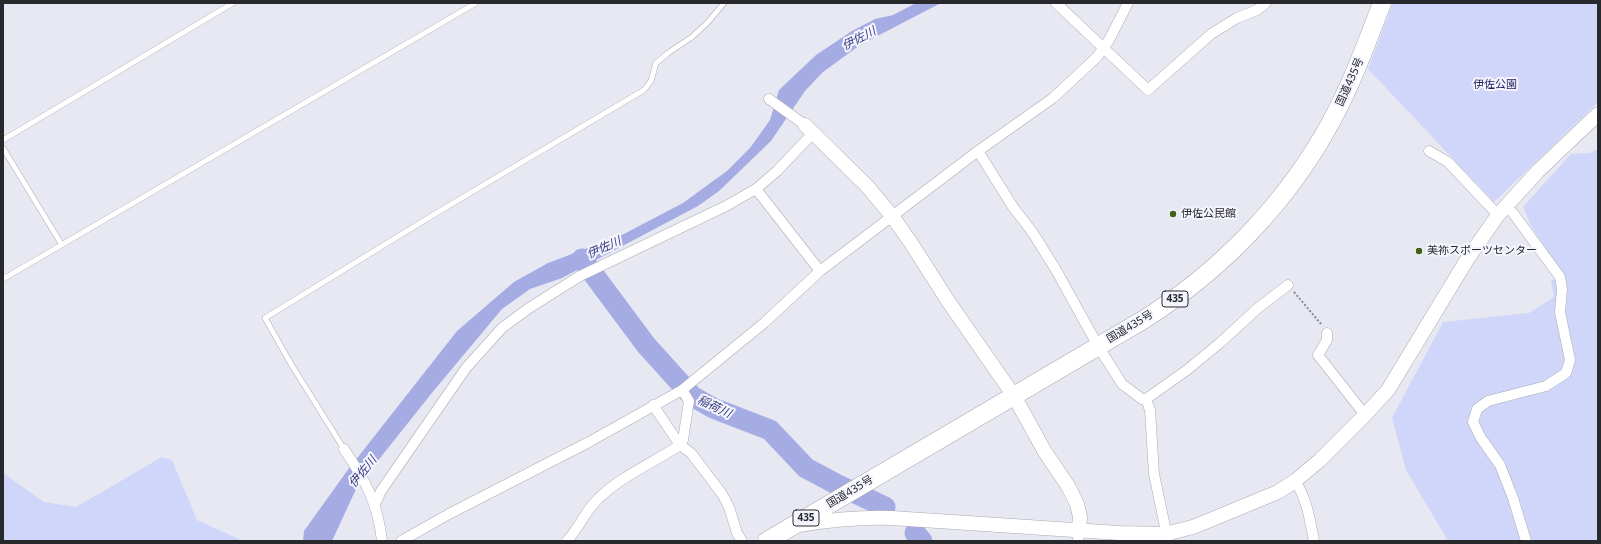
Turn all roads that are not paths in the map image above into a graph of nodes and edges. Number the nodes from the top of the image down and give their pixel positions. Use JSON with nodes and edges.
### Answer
{"nodes":[{"id":1,"x":233,"y":3,"type":"edge"},
{"id":2,"x":476,"y":3,"type":"edge"},
{"id":3,"x":724,"y":3,"type":"edge"},
{"id":4,"x":1056,"y":3,"type":"edge"},
{"id":5,"x":1128,"y":3,"type":"edge"},
{"id":6,"x":1266,"y":3,"type":"edge"},
{"id":7,"x":1382,"y":3,"type":"edge"},
{"id":8,"x":1103,"y":49,"type":"junction"},
{"id":9,"x":769,"y":99,"type":"dead end"},
{"id":10,"x":1598,"y":114,"type":"edge"},
{"id":11,"x":809,"y":128,"type":"junction"},
{"id":12,"x":3,"y":140,"type":"edge"},
{"id":13,"x":3,"y":148,"type":"edge"},
{"id":14,"x":978,"y":151,"type":"junction"},
{"id":15,"x":1429,"y":151,"type":"dead end"},
{"id":16,"x":756,"y":189,"type":"junction"},
{"id":17,"x":1502,"y":210,"type":"junction"},
{"id":18,"x":892,"y":216,"type":"junction"},
{"id":19,"x":62,"y":244,"type":"junction"},
{"id":20,"x":820,"y":271,"type":"junction"},
{"id":21,"x":3,"y":279,"type":"edge"},
{"id":22,"x":1288,"y":285,"type":"road end"},
{"id":23,"x":1327,"y":333,"type":"road end"},
{"id":24,"x":1098,"y":346,"type":"junction"},
{"id":25,"x":682,"y":390,"type":"junction"},
{"id":26,"x":1014,"y":396,"type":"junction"},
{"id":27,"x":1146,"y":399,"type":"junction"},
{"id":28,"x":653,"y":405,"type":"junction"},
{"id":29,"x":1365,"y":416,"type":"junction"},
{"id":30,"x":680,"y":444,"type":"junction"},
{"id":31,"x":344,"y":449,"type":"joint"},
{"id":32,"x":1295,"y":481,"type":"junction"},
{"id":33,"x":373,"y":500,"type":"junction"},
{"id":34,"x":793,"y":526,"type":"junction"},
{"id":35,"x":1079,"y":536,"type":"edge"},
{"id":36,"x":1167,"y":537,"type":"edge"},
{"id":37,"x":382,"y":541,"type":"edge"},
{"id":38,"x":401,"y":541,"type":"edge"},
{"id":39,"x":567,"y":541,"type":"edge"},
{"id":40,"x":742,"y":541,"type":"edge"},
{"id":41,"x":767,"y":541,"type":"edge"},
{"id":42,"x":1314,"y":541,"type":"edge"},
{"id":43,"x":1526,"y":541,"type":"edge"}],
"edges":[{"from":1,"to":12,"type":"lane"},
{"from":2,"to":19,"type":"lane"},
{"from":3,"to":31,"type":"lane"},
{"from":4,"to":8,"type":"street"},
{"from":5,"to":8,"type":"street"},
{"from":6,"to":8,"type":"street"},
{"from":7,"to":24,"type":"highway","name":"国道435号","number":"435"},
{"from":8,"to":14,"type":"street"},
{"from":9,"to":11,"type":"street"},
{"from":10,"to":17,"type":"street"},
{"from":11,"to":16,"type":"street"},
{"from":11,"to":18,"type":"street"},
{"from":13,"to":19,"type":"lane"},
{"from":14,"to":18,"type":"street"},
{"from":14,"to":24,"type":"street"},
{"from":15,"to":17,"type":"street"},
{"from":16,"to":20,"type":"street"},
{"from":16,"to":33,"type":"street"},
{"from":17,"to":29,"type":"street"},
{"from":17,"to":43,"type":"street"},
{"from":18,"to":20,"type":"street"},
{"from":18,"to":26,"type":"street"},
{"from":19,"to":21,"type":"lane"},
{"from":20,"to":25,"type":"street"},
{"from":22,"to":27,"type":"street"},
{"from":23,"to":29,"type":"street"},
{"from":24,"to":26,"type":"highway","name":"国道435号","number":"435"},
{"from":24,"to":27,"type":"street"},
{"from":25,"to":28,"type":"street"},
{"from":25,"to":30,"type":"street"},
{"from":26,"to":34,"type":"highway","name":"国道435号","number":"435"},
{"from":26,"to":35,"type":"street"},
{"from":27,"to":36,"type":"street"},
{"from":28,"to":30,"type":"street"},
{"from":28,"to":38,"type":"street"},
{"from":29,"to":32,"type":"street"},
{"from":30,"to":39,"type":"street"},
{"from":30,"to":40,"type":"street"},
{"from":31,"to":33,"type":"street"},
{"from":32,"to":36,"type":"street"},
{"from":32,"to":42,"type":"street"},
{"from":33,"to":37,"type":"street"},
{"from":34,"to":35,"type":"street"},
{"from":34,"to":41,"type":"highway","name":"国道435号","number":"435"},
{"from":35,"to":36,"type":"street"}]}
